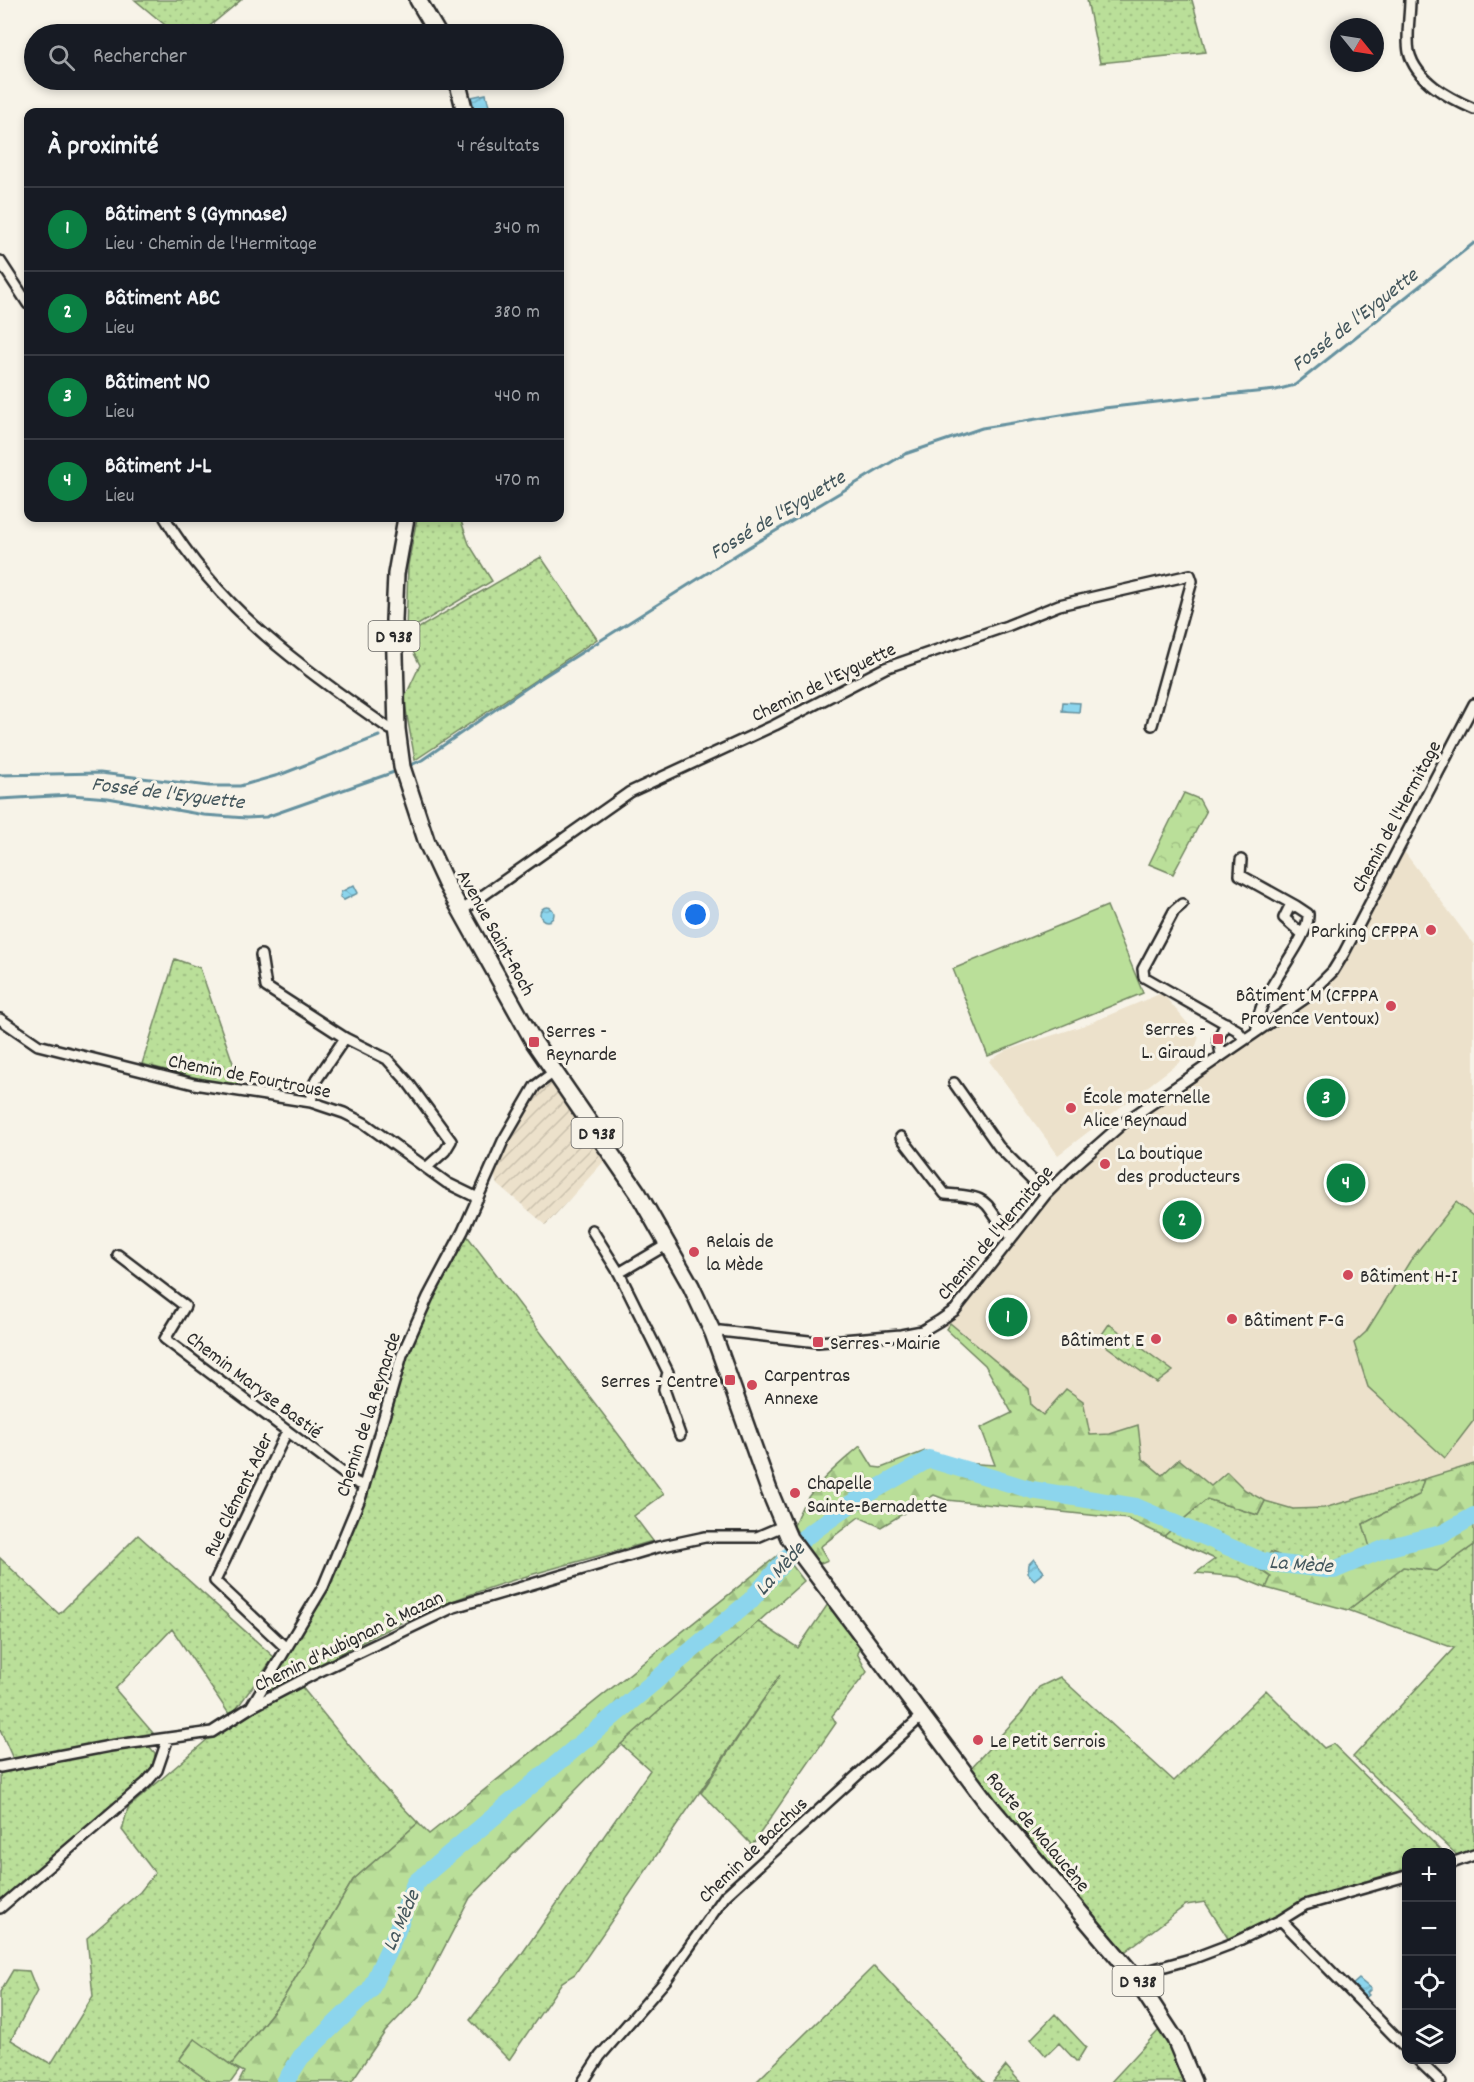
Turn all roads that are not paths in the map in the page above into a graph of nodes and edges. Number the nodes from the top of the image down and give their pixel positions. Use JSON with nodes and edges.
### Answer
{"nodes":[{"id":1,"x":418,"y":0,"type":"edge"},
{"id":2,"x":1410,"y":0,"type":"edge"},
{"id":3,"x":432,"y":24,"type":"edge"},
{"id":4,"x":460,"y":90,"type":"edge"},
{"id":5,"x":464,"y":108,"type":"edge"},
{"id":6,"x":1474,"y":109,"type":"edge"},
{"id":7,"x":0,"y":261,"type":"edge"},
{"id":8,"x":24,"y":298,"type":"edge"},
{"id":9,"x":168,"y":522,"type":"edge"},
{"id":10,"x":405,"y":522,"type":"edge"},
{"id":11,"x":1474,"y":704,"type":"edge"},
{"id":12,"x":1152,"y":725,"type":"dead end"},
{"id":13,"x":397,"y":729,"type":"junction"},
{"id":14,"x":1241,"y":860,"type":"dead end"},
{"id":15,"x":1182,"y":904,"type":"dead end"},
{"id":16,"x":1296,"y":906,"type":"junction"},
{"id":17,"x":461,"y":911,"type":"junction"},
{"id":18,"x":1301,"y":933,"type":"junction"},
{"id":19,"x":261,"y":955,"type":"dead end"},
{"id":20,"x":0,"y":1019,"type":"edge"},
{"id":21,"x":1226,"y":1023,"type":"junction"},
{"id":22,"x":1257,"y":1031,"type":"junction"},
{"id":23,"x":345,"y":1038,"type":"junction"},
{"id":24,"x":1244,"y":1039,"type":"junction"},
{"id":25,"x":1221,"y":1054,"type":"junction"},
{"id":26,"x":554,"y":1072,"type":"junction"},
{"id":27,"x":954,"y":1083,"type":"dead end"},
{"id":28,"x":311,"y":1102,"type":"junction"},
{"id":29,"x":901,"y":1137,"type":"dead end"},
{"id":30,"x":426,"y":1168,"type":"junction"},
{"id":31,"x":1046,"y":1194,"type":"junction"},
{"id":32,"x":478,"y":1198,"type":"junction"},
{"id":33,"x":592,"y":1230,"type":"dead end"},
{"id":34,"x":1012,"y":1237,"type":"junction"},
{"id":35,"x":668,"y":1244,"type":"junction"},
{"id":36,"x":118,"y":1255,"type":"dead end"},
{"id":37,"x":619,"y":1273,"type":"junction"},
{"id":38,"x":713,"y":1333,"type":"junction"},
{"id":39,"x":287,"y":1431,"type":"junction"},
{"id":40,"x":680,"y":1435,"type":"dead end"},
{"id":41,"x":364,"y":1486,"type":"junction"},
{"id":42,"x":786,"y":1532,"type":"junction"},
{"id":43,"x":800,"y":1554,"type":"joint"},
{"id":44,"x":286,"y":1648,"type":"junction"},
{"id":45,"x":251,"y":1707,"type":"junction"},
{"id":46,"x":922,"y":1716,"type":"junction"},
{"id":47,"x":168,"y":1738,"type":"junction"},
{"id":48,"x":0,"y":1767,"type":"edge"},
{"id":49,"x":1474,"y":1855,"type":"edge"},
{"id":50,"x":1456,"y":1862,"type":"edge"},
{"id":51,"x":1402,"y":1877,"type":"edge"},
{"id":52,"x":0,"y":1908,"type":"edge"},
{"id":53,"x":1281,"y":1920,"type":"junction"},
{"id":54,"x":1133,"y":1975,"type":"junction"},
{"id":55,"x":1402,"y":2043,"type":"edge"},
{"id":56,"x":1422,"y":2064,"type":"edge"},
{"id":57,"x":583,"y":2082,"type":"edge"},
{"id":58,"x":1193,"y":2082,"type":"edge"},
{"id":59,"x":1441,"y":2082,"type":"edge"}],
"edges":[{"from":1,"to":3,"type":"main road"},
{"from":2,"to":6,"type":"street"},
{"from":4,"to":5,"type":"main road"},
{"from":7,"to":8,"type":"street"},
{"from":9,"to":13,"type":"street"},
{"from":10,"to":13,"type":"main road","name":"Avenue Saint-Roch","number":"D 938"},
{"from":11,"to":22,"type":"street","name":"Chemin de l'Hermitage"},
{"from":12,"to":17,"type":"street","name":"Chemin de l'Eyguette"},
{"from":13,"to":17,"type":"main road","name":"Avenue Saint-Roch","number":"D 938"},
{"from":14,"to":16,"type":"street"},
{"from":15,"to":21,"type":"street"},
{"from":16,"to":18,"type":"street"},
{"from":16,"to":18,"type":"street"},
{"from":17,"to":26,"type":"main road","name":"Avenue Saint-Roch","number":"D 938"},
{"from":18,"to":22,"type":"street"},
{"from":19,"to":23,"type":"street"},
{"from":20,"to":28,"type":"street","name":"Chemin de Fourtrouse"},
{"from":21,"to":24,"type":"street"},
{"from":21,"to":25,"type":"street"},
{"from":22,"to":24,"type":"street","name":"Chemin de l'Hermitage"},
{"from":23,"to":28,"type":"street"},
{"from":23,"to":30,"type":"street"},
{"from":24,"to":25,"type":"street","name":"Chemin de l'Hermitage"},
{"from":25,"to":31,"type":"street","name":"Chemin de l'Hermitage"},
{"from":26,"to":32,"type":"street","name":"Chemin de la Reynarde"},
{"from":26,"to":35,"type":"main road","name":"Avenue Saint-Roch","number":"D 938"},
{"from":27,"to":31,"type":"street"},
{"from":28,"to":30,"type":"street","name":"Chemin de Fourtrouse"},
{"from":29,"to":34,"type":"street"},
{"from":30,"to":32,"type":"street","name":"Chemin de Fourtrouse"},
{"from":31,"to":34,"type":"street","name":"Chemin de l'Hermitage"},
{"from":32,"to":41,"type":"street","name":"Chemin de la Reynarde"},
{"from":33,"to":37,"type":"street"},
{"from":34,"to":38,"type":"street","name":"Chemin de l'Hermitage"},
{"from":35,"to":37,"type":"street"},
{"from":35,"to":38,"type":"main road","name":"Avenue Saint-Roch","number":"D 938"},
{"from":36,"to":39,"type":"street","name":"Chemin Maryse Bastié"},
{"from":37,"to":40,"type":"street"},
{"from":38,"to":42,"type":"main road","name":"Avenue Saint-Roch","number":"D 938"},
{"from":39,"to":41,"type":"street","name":"Chemin Maryse Bastié"},
{"from":39,"to":44,"type":"street","name":"Rue Clément Ader"},
{"from":41,"to":44,"type":"street","name":"Chemin de la Reynarde"},
{"from":42,"to":43,"type":"main road","name":"Avenue Saint-Roch","number":"D 938"},
{"from":42,"to":45,"type":"street","name":"Chemin d'Aubignan à Mazan"},
{"from":43,"to":46,"type":"main road","name":"Route de Malaucène","number":"D 938"},
{"from":44,"to":45,"type":"street","name":"Chemin de la Reynarde"},
{"from":45,"to":47,"type":"street","name":"Chemin d'Aubignan à Mazan"},
{"from":46,"to":54,"type":"main road","name":"Route de Malaucène","number":"D 938"},
{"from":46,"to":57,"type":"street","name":"Chemin de Bacchus"},
{"from":47,"to":48,"type":"street"},
{"from":47,"to":52,"type":"street"},
{"from":49,"to":50,"type":"street"},
{"from":51,"to":53,"type":"street"},
{"from":53,"to":54,"type":"street"},
{"from":53,"to":55,"type":"street"},
{"from":54,"to":58,"type":"main road","name":"Route de Malaucène","number":"D 938"},
{"from":56,"to":59,"type":"street"}]}
